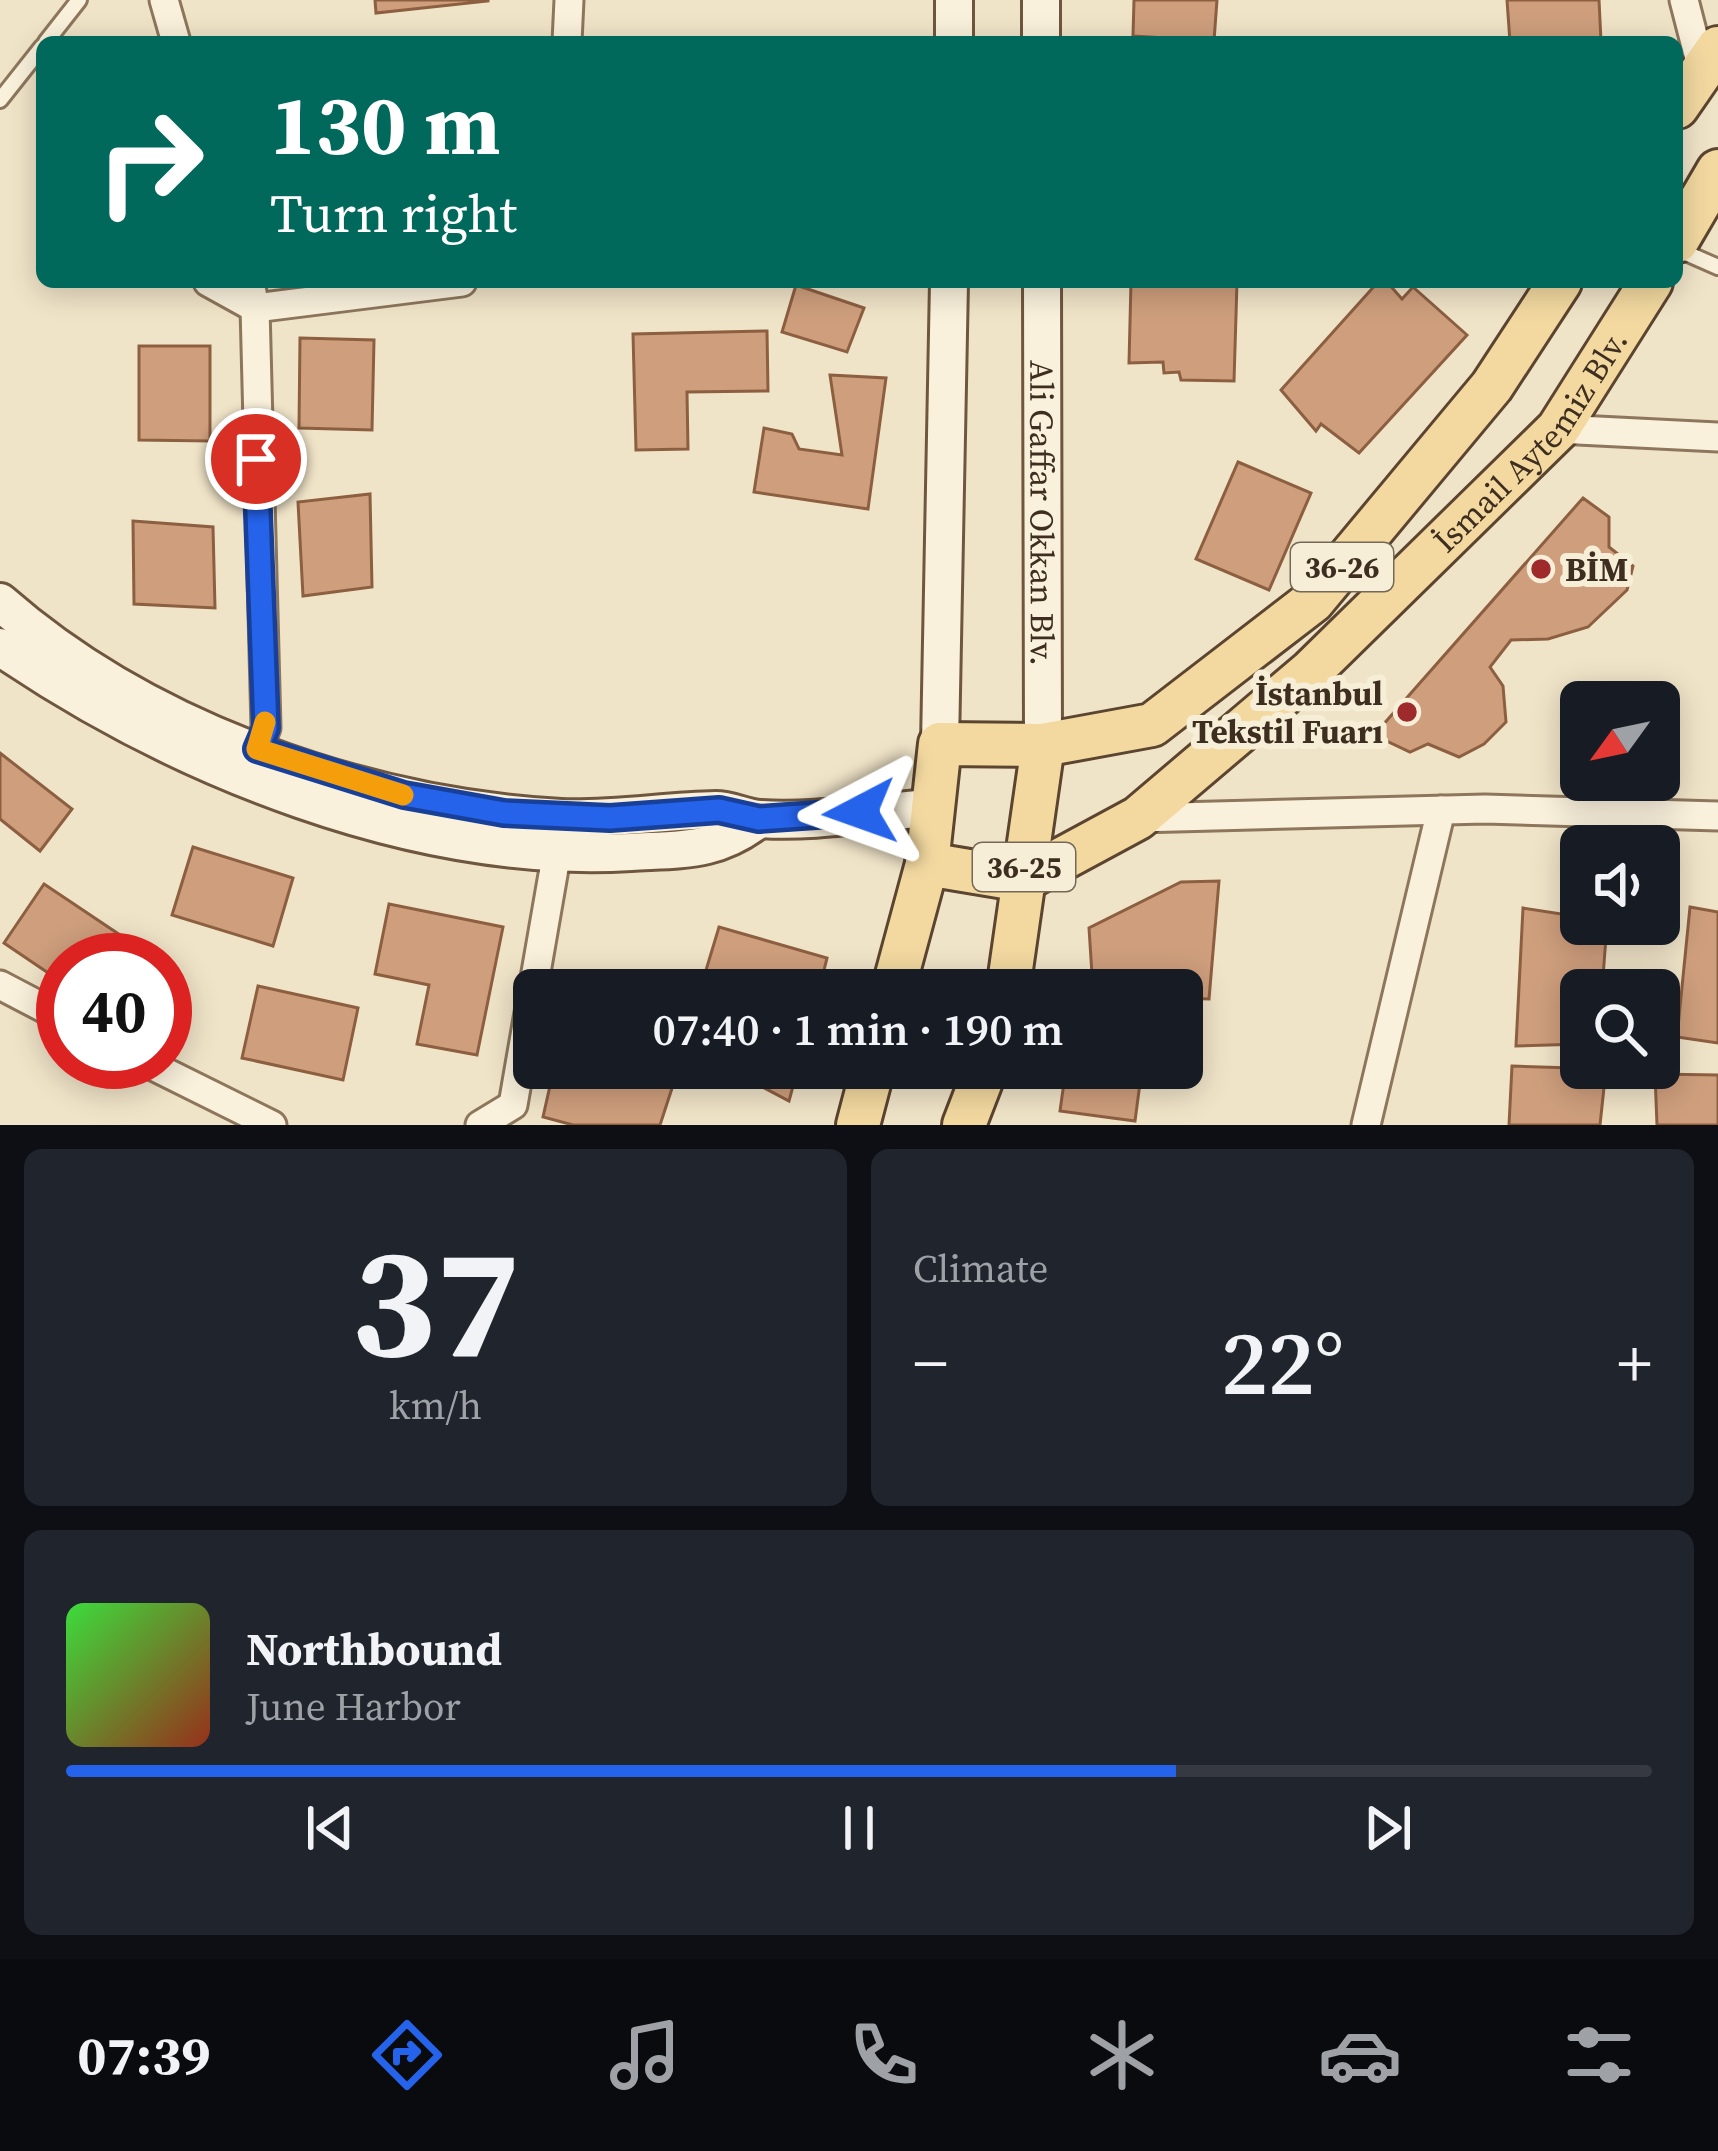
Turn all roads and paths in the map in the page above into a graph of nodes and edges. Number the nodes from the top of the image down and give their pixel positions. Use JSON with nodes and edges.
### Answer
{"nodes":[{"id":1,"x":79,"y":0,"type":"edge"},
{"id":2,"x":164,"y":0,"type":"edge"},
{"id":3,"x":569,"y":0,"type":"edge"},
{"id":4,"x":954,"y":0,"type":"edge"},
{"id":5,"x":1041,"y":0,"type":"edge"},
{"id":6,"x":1684,"y":0,"type":"edge"},
{"id":7,"x":50,"y":36,"type":"edge"},
{"id":8,"x":174,"y":36,"type":"edge"},
{"id":9,"x":567,"y":36,"type":"edge"},
{"id":10,"x":954,"y":36,"type":"edge"},
{"id":11,"x":1041,"y":36,"type":"edge"},
{"id":12,"x":36,"y":54,"type":"edge"},
{"id":13,"x":1713,"y":66,"type":"edge"},
{"id":14,"x":0,"y":100,"type":"edge"},
{"id":15,"x":1683,"y":100,"type":"edge"},
{"id":16,"x":1718,"y":171,"type":"edge"},
{"id":17,"x":1683,"y":234,"type":"edge"},
{"id":18,"x":1683,"y":248,"type":"edge"},
{"id":19,"x":1718,"y":267,"type":"edge"},
{"id":20,"x":366,"y":288,"type":"edge"},
{"id":21,"x":949,"y":288,"type":"edge"},
{"id":22,"x":1042,"y":288,"type":"edge"},
{"id":23,"x":1549,"y":288,"type":"edge"},
{"id":24,"x":1647,"y":288,"type":"edge"},
{"id":25,"x":252,"y":295,"type":"edge"},
{"id":26,"x":1558,"y":429,"type":"junction"},
{"id":27,"x":1718,"y":437,"type":"edge"},
{"id":28,"x":5,"y":627,"type":"edge"},
{"id":29,"x":940,"y":744,"type":"junction"},
{"id":30,"x":1043,"y":745,"type":"junction"},
{"id":31,"x":252,"y":762,"type":"junction"},
{"id":32,"x":933,"y":808,"type":"junction"},
{"id":33,"x":1441,"y":811,"type":"junction"},
{"id":34,"x":1718,"y":816,"type":"edge"},
{"id":35,"x":1138,"y":818,"type":"junction"},
{"id":36,"x":560,"y":835,"type":"junction"},
{"id":37,"x":926,"y":864,"type":"junction"},
{"id":38,"x":1022,"y":880,"type":"junction"},
{"id":39,"x":898,"y":969,"type":"edge"},
{"id":40,"x":1011,"y":969,"type":"edge"},
{"id":41,"x":0,"y":985,"type":"edge"},
{"id":42,"x":36,"y":1004,"type":"edge"},
{"id":43,"x":192,"y":1085,"type":"edge"},
{"id":44,"x":867,"y":1089,"type":"edge"},
{"id":45,"x":978,"y":1089,"type":"edge"},
{"id":46,"x":272,"y":1125,"type":"edge"},
{"id":47,"x":480,"y":1125,"type":"edge"},
{"id":48,"x":858,"y":1125,"type":"edge"},
{"id":49,"x":964,"y":1125,"type":"edge"},
{"id":50,"x":1366,"y":1125,"type":"edge"}],
"edges":[{"from":1,"to":7,"type":"lane"},
{"from":2,"to":8,"type":"street"},
{"from":3,"to":9,"type":"street"},
{"from":4,"to":10,"type":"main road"},
{"from":5,"to":11,"type":"main road"},
{"from":6,"to":13,"type":"street"},
{"from":12,"to":14,"type":"lane"},
{"from":13,"to":15,"type":"main road"},
{"from":16,"to":17,"type":"main road"},
{"from":18,"to":19,"type":"lane"},
{"from":20,"to":25,"type":"street"},
{"from":21,"to":29,"type":"main road"},
{"from":22,"to":30,"type":"main road","name":"Ali Gaffar Okkan Blv."},
{"from":23,"to":30,"type":"main road","name":"İsmail Aytemiz Blv.","number":"36-26"},
{"from":24,"to":26,"type":"main road","name":"İsmail Aytemiz Blv.","number":"36-26"},
{"from":25,"to":31,"type":"street"},
{"from":26,"to":27,"type":"street"},
{"from":26,"to":35,"type":"main road","name":"İsmail Aytemiz Blv.","number":"36-26"},
{"from":28,"to":31,"type":"main road"},
{"from":29,"to":30,"type":"main road","number":"36-26"},
{"from":29,"to":32,"type":"main road","number":"36-25"},
{"from":30,"to":38,"type":"main road","number":"36-25"},
{"from":31,"to":36,"type":"main road"},
{"from":32,"to":36,"type":"main road"},
{"from":32,"to":37,"type":"main road","number":"36-25"},
{"from":33,"to":34,"type":"street"},
{"from":33,"to":35,"type":"street"},
{"from":33,"to":50,"type":"street"},
{"from":35,"to":38,"type":"main road","name":"İsmail Aytemiz Blv.","number":"36-26"},
{"from":36,"to":47,"type":"street"},
{"from":37,"to":38,"type":"main road"},
{"from":37,"to":39,"type":"main road","number":"36-25"},
{"from":38,"to":40,"type":"main road","number":"36-25"},
{"from":41,"to":42,"type":"street"},
{"from":43,"to":46,"type":"street"},
{"from":44,"to":48,"type":"main road"},
{"from":45,"to":49,"type":"main road"}]}
